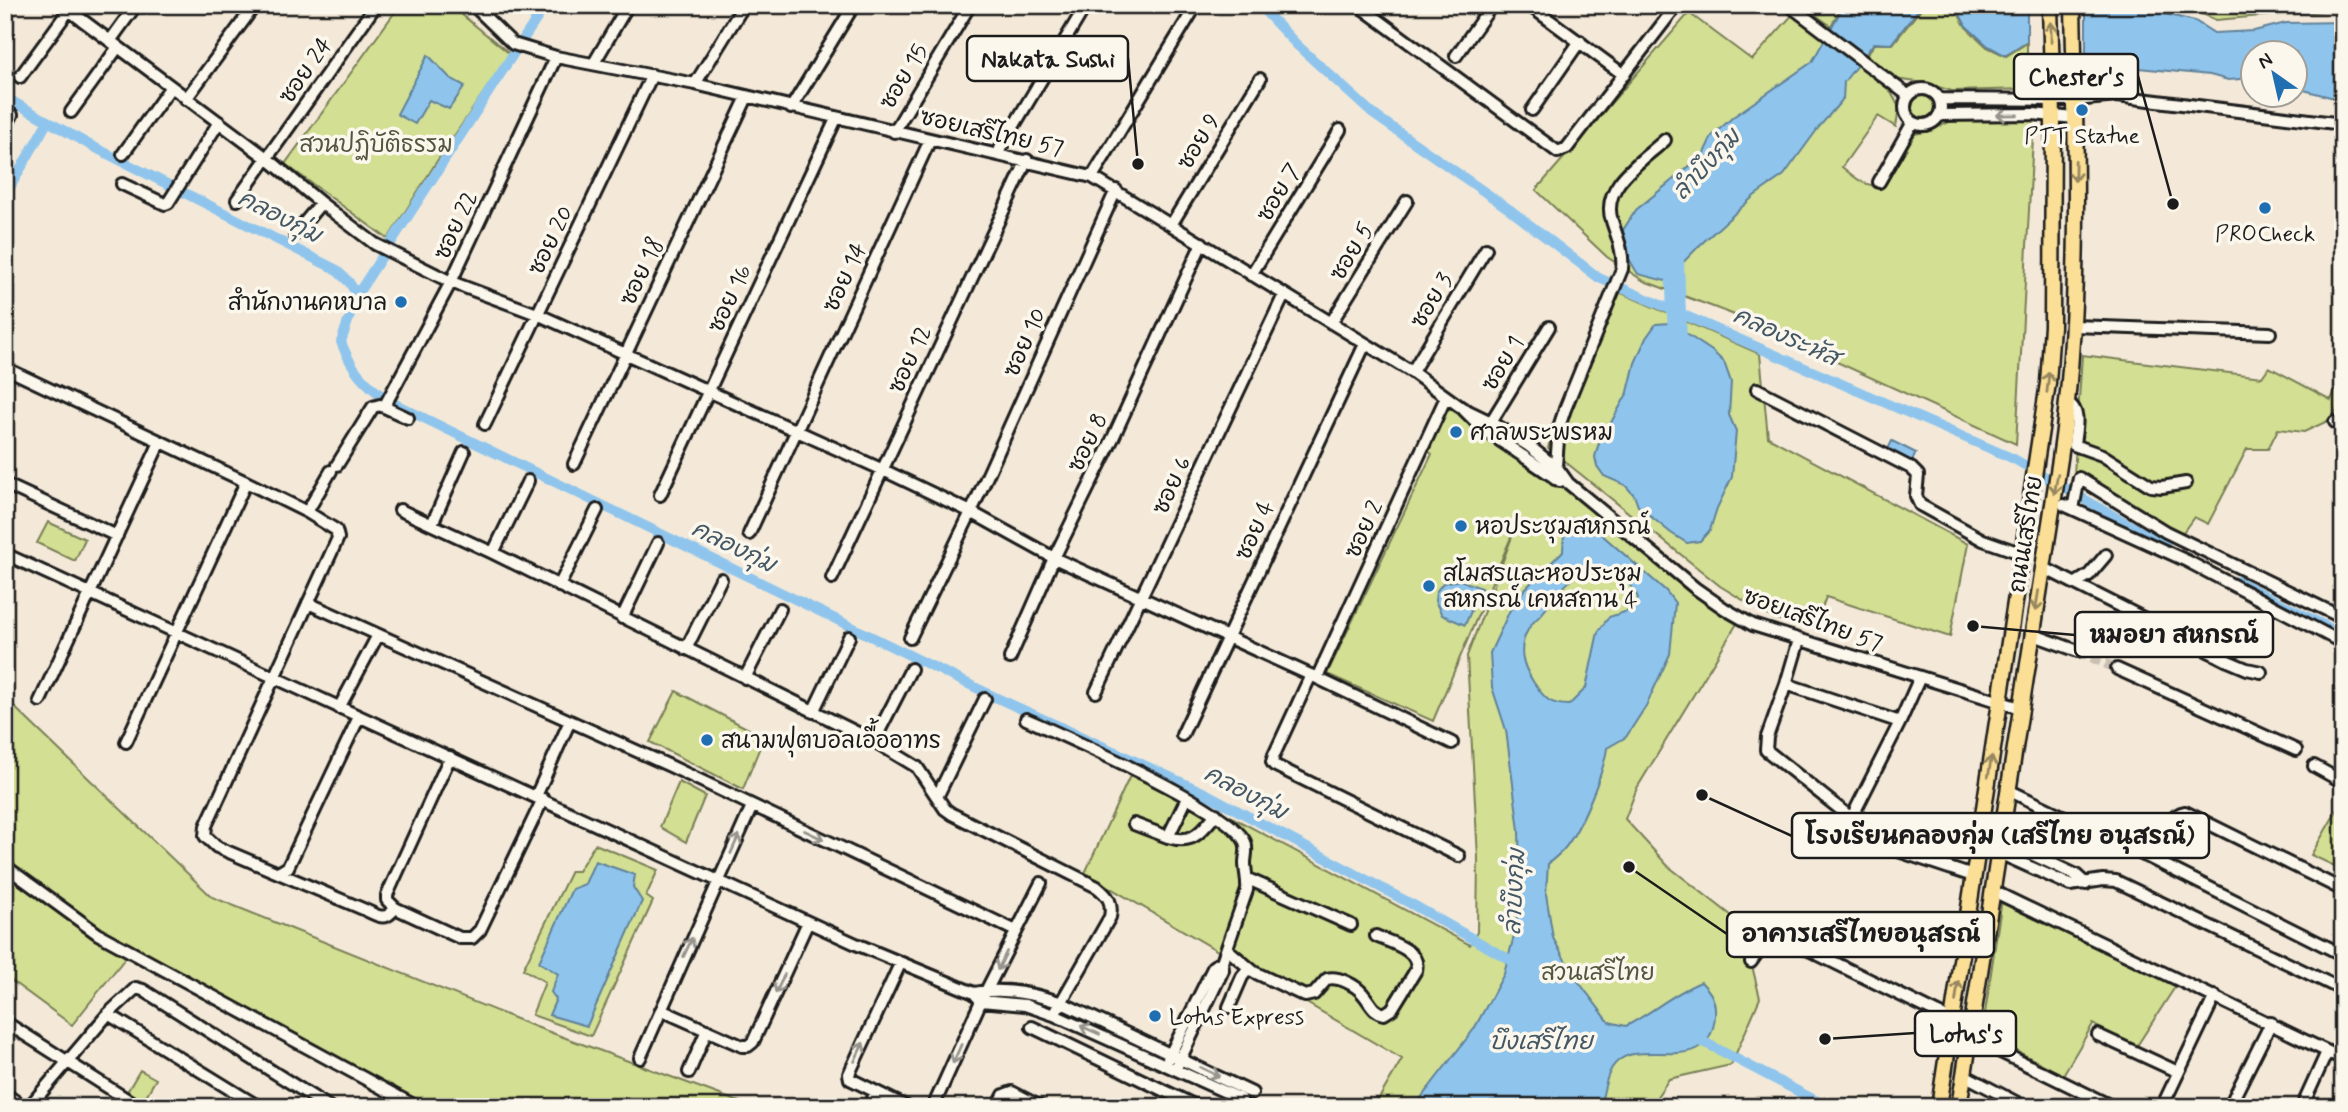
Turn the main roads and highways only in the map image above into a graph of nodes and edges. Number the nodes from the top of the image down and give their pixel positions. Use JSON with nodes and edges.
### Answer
{"nodes":[{"id":1,"x":2050,"y":5,"type":"edge"},
{"id":2,"x":2074,"y":5,"type":"edge"},
{"id":3,"x":1939,"y":1107,"type":"edge"},
{"id":4,"x":1959,"y":1107,"type":"edge"}],
"edges":[{"from":3,"to":1,"type":"main road","name":"ถนนเสรีไทย","one_way":true},
{"from":2,"to":4,"type":"main road","name":"ถนนเสรีไทย","one_way":true}]}
